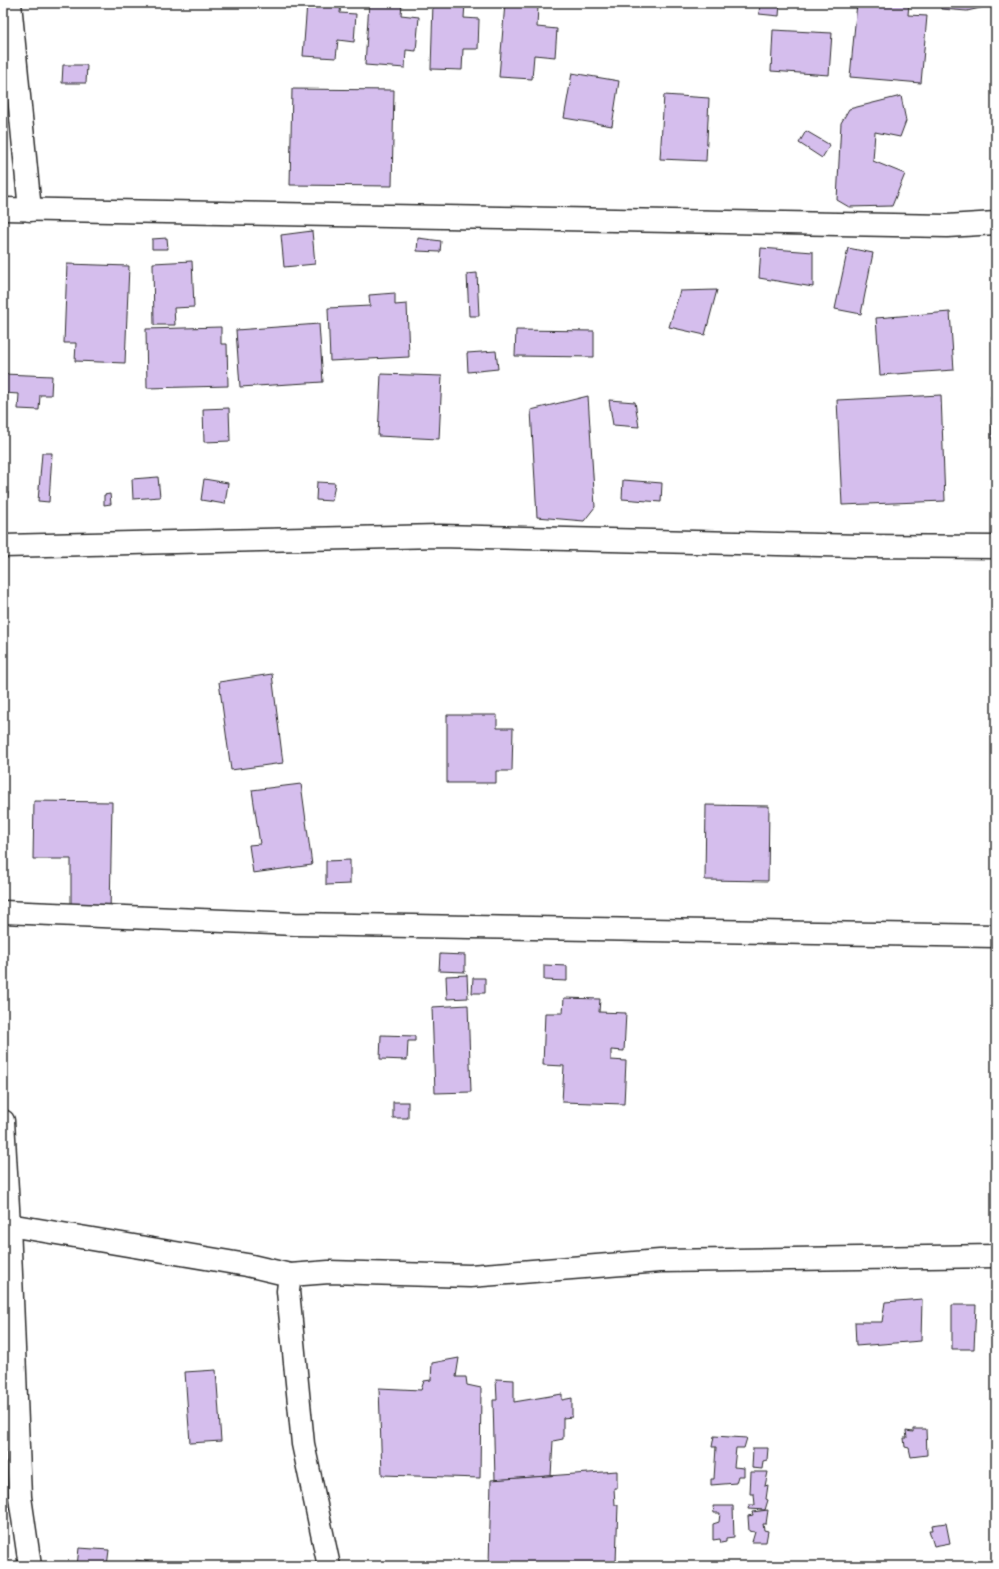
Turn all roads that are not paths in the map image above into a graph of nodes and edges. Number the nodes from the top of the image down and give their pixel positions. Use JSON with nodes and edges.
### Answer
{"nodes":[{"id":1,"x":10,"y":3,"type":"edge"},
{"id":2,"x":3,"y":209,"type":"edge"},
{"id":3,"x":30,"y":210,"type":"junction"},
{"id":4,"x":996,"y":223,"type":"edge"},
{"id":5,"x":3,"y":546,"type":"edge"},
{"id":6,"x":996,"y":547,"type":"edge"},
{"id":7,"x":3,"y":912,"type":"edge"},
{"id":8,"x":996,"y":936,"type":"edge"},
{"id":9,"x":3,"y":1121,"type":"edge"},
{"id":10,"x":9,"y":1225,"type":"junction"},
{"id":11,"x":996,"y":1256,"type":"edge"},
{"id":12,"x":290,"y":1275,"type":"junction"},
{"id":13,"x":30,"y":1566,"type":"edge"},
{"id":14,"x":329,"y":1566,"type":"edge"}],
"edges":[{"from":1,"to":3,"type":"street"},
{"from":2,"to":3,"type":"street"},
{"from":3,"to":4,"type":"street"},
{"from":5,"to":6,"type":"street"},
{"from":7,"to":8,"type":"street"},
{"from":9,"to":10,"type":"street"},
{"from":10,"to":12,"type":"street"},
{"from":10,"to":13,"type":"street"},
{"from":11,"to":12,"type":"street"},
{"from":12,"to":14,"type":"street"}]}
